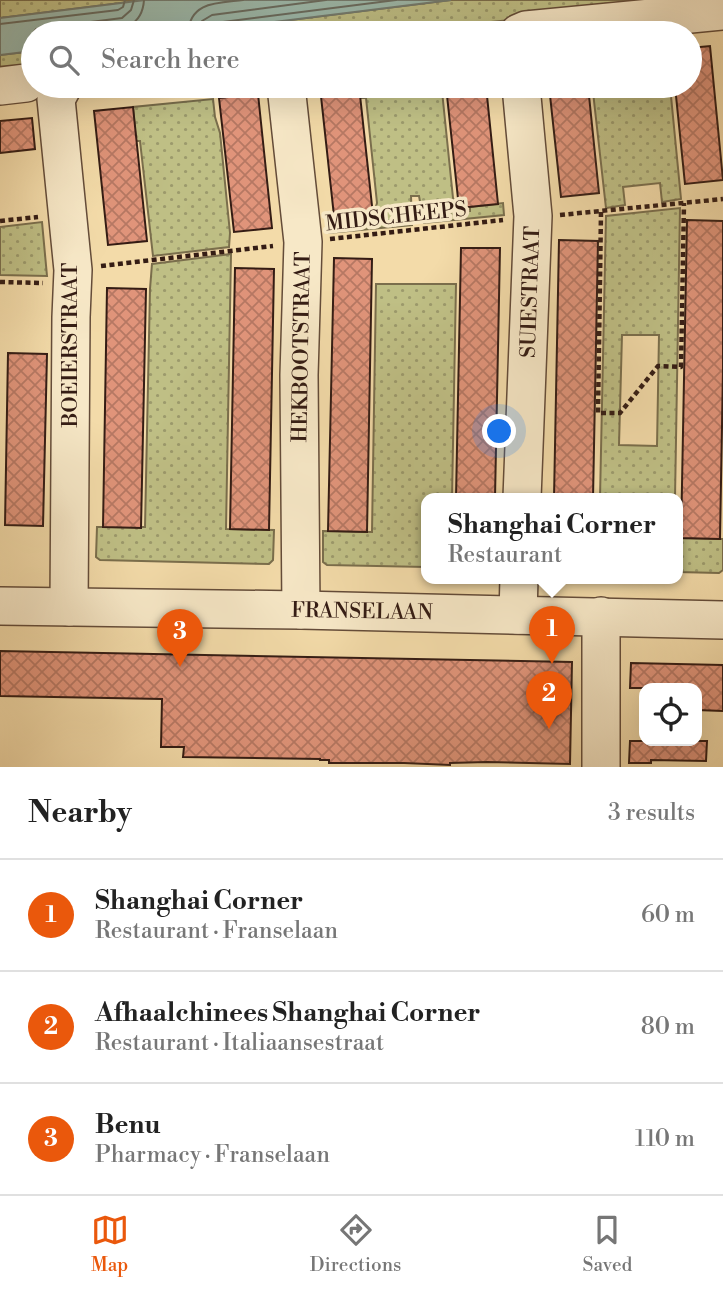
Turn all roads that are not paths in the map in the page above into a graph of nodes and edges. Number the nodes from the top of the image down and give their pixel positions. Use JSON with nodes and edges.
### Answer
{"nodes":[{"id":1,"x":723,"y":11,"type":"edge"},
{"id":2,"x":619,"y":21,"type":"edge"},
{"id":3,"x":57,"y":98,"type":"edge"},
{"id":4,"x":287,"y":98,"type":"edge"},
{"id":5,"x":522,"y":98,"type":"edge"},
{"id":6,"x":522,"y":493,"type":"edge"},
{"id":7,"x":519,"y":584,"type":"edge"},
{"id":8,"x":0,"y":606,"type":"edge"},
{"id":9,"x":69,"y":607,"type":"junction"},
{"id":10,"x":301,"y":610,"type":"junction"},
{"id":11,"x":518,"y":615,"type":"junction"},
{"id":12,"x":601,"y":616,"type":"junction"},
{"id":13,"x":723,"y":620,"type":"edge"},
{"id":14,"x":601,"y":767,"type":"edge"}],
"edges":[{"from":1,"to":2,"type":"street"},
{"from":3,"to":9,"type":"street","name":"BOEIERSTRAAT"},
{"from":4,"to":10,"type":"street","name":"HEKBOOTSTRAAT"},
{"from":5,"to":6,"type":"street","name":"SUIESTRAAT"},
{"from":7,"to":11,"type":"street"},
{"from":8,"to":9,"type":"street","name":"FRANSELAAN"},
{"from":9,"to":10,"type":"street","name":"FRANSELAAN"},
{"from":10,"to":11,"type":"street","name":"FRANSELAAN"},
{"from":11,"to":12,"type":"street","name":"FRANSELAAN"},
{"from":12,"to":13,"type":"street","name":"FRANSELAAN"},
{"from":12,"to":14,"type":"street"}]}
